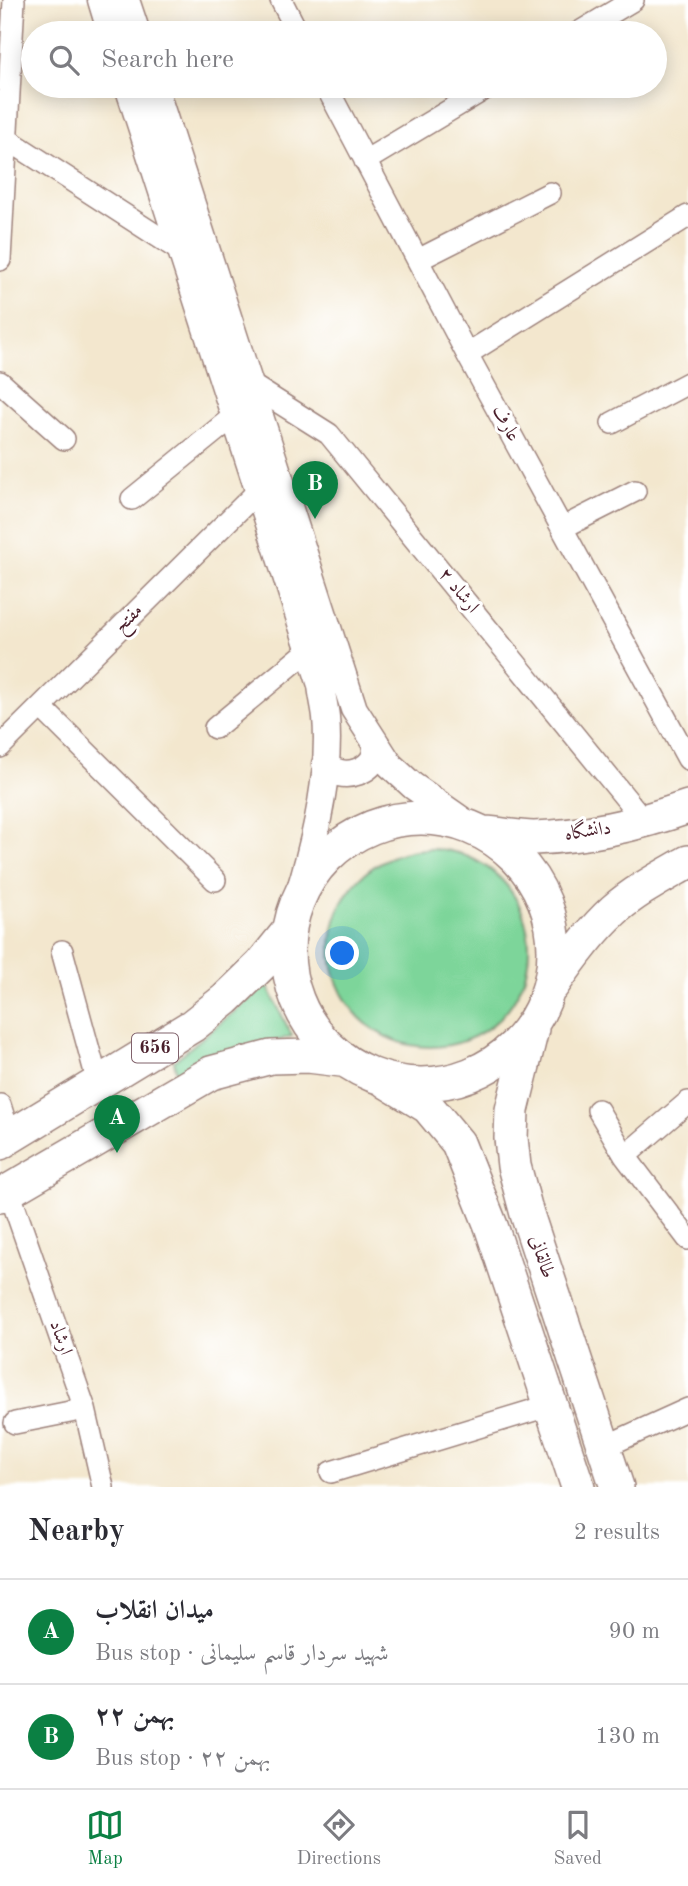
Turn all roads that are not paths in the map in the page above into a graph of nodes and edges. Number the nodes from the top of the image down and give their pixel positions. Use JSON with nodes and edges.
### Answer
{"nodes":[{"id":1,"x":14,"y":0,"type":"edge"},
{"id":2,"x":101,"y":0,"type":"edge"},
{"id":3,"x":126,"y":0,"type":"edge"},
{"id":4,"x":633,"y":0,"type":"edge"},
{"id":5,"x":287,"y":2,"type":"edge"},
{"id":6,"x":107,"y":21,"type":"edge"},
{"id":7,"x":132,"y":21,"type":"edge"},
{"id":8,"x":294,"y":21,"type":"edge"},
{"id":9,"x":598,"y":21,"type":"edge"},
{"id":10,"x":132,"y":98,"type":"edge"},
{"id":11,"x":158,"y":98,"type":"edge"},
{"id":12,"x":332,"y":98,"type":"edge"},
{"id":13,"x":470,"y":98,"type":"edge"},
{"id":14,"x":7,"y":139,"type":"junction"},
{"id":15,"x":365,"y":161,"type":"junction"},
{"id":16,"x":550,"y":193,"type":"dead end"},
{"id":17,"x":1,"y":209,"type":"edge"},
{"id":18,"x":688,"y":216,"type":"edge"},
{"id":19,"x":182,"y":252,"type":"junction"},
{"id":20,"x":0,"y":260,"type":"edge"},
{"id":21,"x":418,"y":260,"type":"junction"},
{"id":22,"x":467,"y":354,"type":"junction"},
{"id":23,"x":0,"y":382,"type":"edge"},
{"id":24,"x":688,"y":383,"type":"edge"},
{"id":25,"x":250,"y":384,"type":"junction"},
{"id":26,"x":234,"y":415,"type":"junction"},
{"id":27,"x":612,"y":423,"type":"dead end"},
{"id":28,"x":64,"y":439,"type":"dead end"},
{"id":29,"x":258,"y":491,"type":"junction"},
{"id":30,"x":635,"y":491,"type":"dead end"},
{"id":31,"x":132,"y":499,"type":"dead end"},
{"id":32,"x":562,"y":528,"type":"junction"},
{"id":33,"x":309,"y":650,"type":"junction"},
{"id":34,"x":41,"y":706,"type":"junction"},
{"id":35,"x":215,"y":728,"type":"dead end"},
{"id":36,"x":682,"y":733,"type":"edge"},
{"id":37,"x":376,"y":744,"type":"junction"},
{"id":38,"x":0,"y":747,"type":"edge"},
{"id":39,"x":688,"y":760,"type":"edge"},
{"id":40,"x":325,"y":764,"type":"junction"},
{"id":41,"x":688,"y":807,"type":"edge"},
{"id":42,"x":645,"y":822,"type":"junction"},
{"id":43,"x":479,"y":831,"type":"junction"},
{"id":44,"x":688,"y":862,"type":"edge"},
{"id":45,"x":215,"y":880,"type":"dead end"},
{"id":46,"x":298,"y":896,"type":"junction"},
{"id":47,"x":290,"y":929,"type":"junction"},
{"id":48,"x":62,"y":951,"type":"dead end"},
{"id":49,"x":551,"y":988,"type":"junction"},
{"id":50,"x":534,"y":1021,"type":"junction"},
{"id":51,"x":341,"y":1060,"type":"junction"},
{"id":52,"x":132,"y":1062,"type":"junction"},
{"id":53,"x":376,"y":1076,"type":"junction"},
{"id":54,"x":98,"y":1083,"type":"junction"},
{"id":55,"x":688,"y":1102,"type":"edge"},
{"id":56,"x":0,"y":1105,"type":"edge"},
{"id":57,"x":156,"y":1105,"type":"junction"},
{"id":58,"x":598,"y":1110,"type":"dead end"},
{"id":59,"x":5,"y":1140,"type":"edge"},
{"id":60,"x":625,"y":1156,"type":"junction"},
{"id":61,"x":4,"y":1193,"type":"edge"},
{"id":62,"x":688,"y":1239,"type":"edge"},
{"id":63,"x":551,"y":1405,"type":"junction"},
{"id":64,"x":85,"y":1409,"type":"junction"},
{"id":65,"x":688,"y":1409,"type":"edge"},
{"id":66,"x":15,"y":1423,"type":"dead end"},
{"id":67,"x":604,"y":1447,"type":"junction"},
{"id":68,"x":331,"y":1472,"type":"dead end"},
{"id":69,"x":103,"y":1487,"type":"edge"},
{"id":70,"x":578,"y":1487,"type":"edge"},
{"id":71,"x":617,"y":1487,"type":"edge"}],
"edges":[{"from":1,"to":14,"type":"street"},
{"from":2,"to":6,"type":"street"},
{"from":3,"to":7,"type":"street"},
{"from":4,"to":9,"type":"street"},
{"from":5,"to":8,"type":"street"},
{"from":10,"to":19,"type":"street"},
{"from":11,"to":25,"type":"street"},
{"from":12,"to":15,"type":"street","name":"عارف"},
{"from":13,"to":15,"type":"street"},
{"from":14,"to":17,"type":"street"},
{"from":14,"to":19,"type":"street"},
{"from":15,"to":21,"type":"street","name":"عارف"},
{"from":16,"to":21,"type":"street"},
{"from":17,"to":20,"type":"street"},
{"from":18,"to":22,"type":"street"},
{"from":19,"to":26,"type":"street"},
{"from":21,"to":22,"type":"street","name":"عارف"},
{"from":22,"to":32,"type":"street","name":"عارف"},
{"from":23,"to":28,"type":"street"},
{"from":24,"to":27,"type":"street"},
{"from":25,"to":37,"type":"street"},
{"from":25,"to":42,"type":"street","name":"ارشاد ۲"},
{"from":26,"to":29,"type":"street"},
{"from":26,"to":31,"type":"street"},
{"from":29,"to":33,"type":"street"},
{"from":29,"to":34,"type":"street","name":"مفتح"},
{"from":30,"to":32,"type":"street"},
{"from":32,"to":36,"type":"street","name":"عارف"},
{"from":33,"to":35,"type":"street"},
{"from":33,"to":40,"type":"street"},
{"from":34,"to":38,"type":"street","name":"مفتح"},
{"from":34,"to":45,"type":"street"},
{"from":36,"to":39,"type":"street","name":"عارف"},
{"from":37,"to":40,"type":"street"},
{"from":37,"to":43,"type":"street"},
{"from":40,"to":46,"type":"street"},
{"from":41,"to":42,"type":"main road","name":"دانشگاه","number":"656"},
{"from":42,"to":43,"type":"main road","name":"دانشگاه","number":"656"},
{"from":43,"to":46,"type":"main road","number":"656"},
{"from":43,"to":49,"type":"main road","number":"656"},
{"from":44,"to":49,"type":"main road","number":"656"},
{"from":46,"to":47,"type":"main road","number":"656"},
{"from":47,"to":51,"type":"main road","number":"656"},
{"from":47,"to":52,"type":"main road","number":"656"},
{"from":48,"to":54,"type":"street"},
{"from":49,"to":50,"type":"main road","number":"656"},
{"from":50,"to":53,"type":"main road","number":"656"},
{"from":50,"to":67,"type":"main road","name":"طالقانی"},
{"from":51,"to":53,"type":"main road","number":"656"},
{"from":51,"to":57,"type":"main road","number":"656"},
{"from":52,"to":54,"type":"main road","number":"656"},
{"from":52,"to":57,"type":"main road"},
{"from":53,"to":63,"type":"main road","name":"طالقانی"},
{"from":54,"to":59,"type":"main road","number":"656"},
{"from":55,"to":60,"type":"street"},
{"from":56,"to":59,"type":"street"},
{"from":57,"to":61,"type":"main road","number":"656"},
{"from":58,"to":60,"type":"street"},
{"from":60,"to":62,"type":"street"},
{"from":61,"to":64,"type":"street","name":"ارشاد"},
{"from":63,"to":68,"type":"street"},
{"from":63,"to":70,"type":"main road","name":"طالقانی"},
{"from":64,"to":66,"type":"street"},
{"from":64,"to":69,"type":"street","name":"ارشاد"},
{"from":65,"to":67,"type":"street"},
{"from":67,"to":71,"type":"main road","name":"طالقانی"}]}
